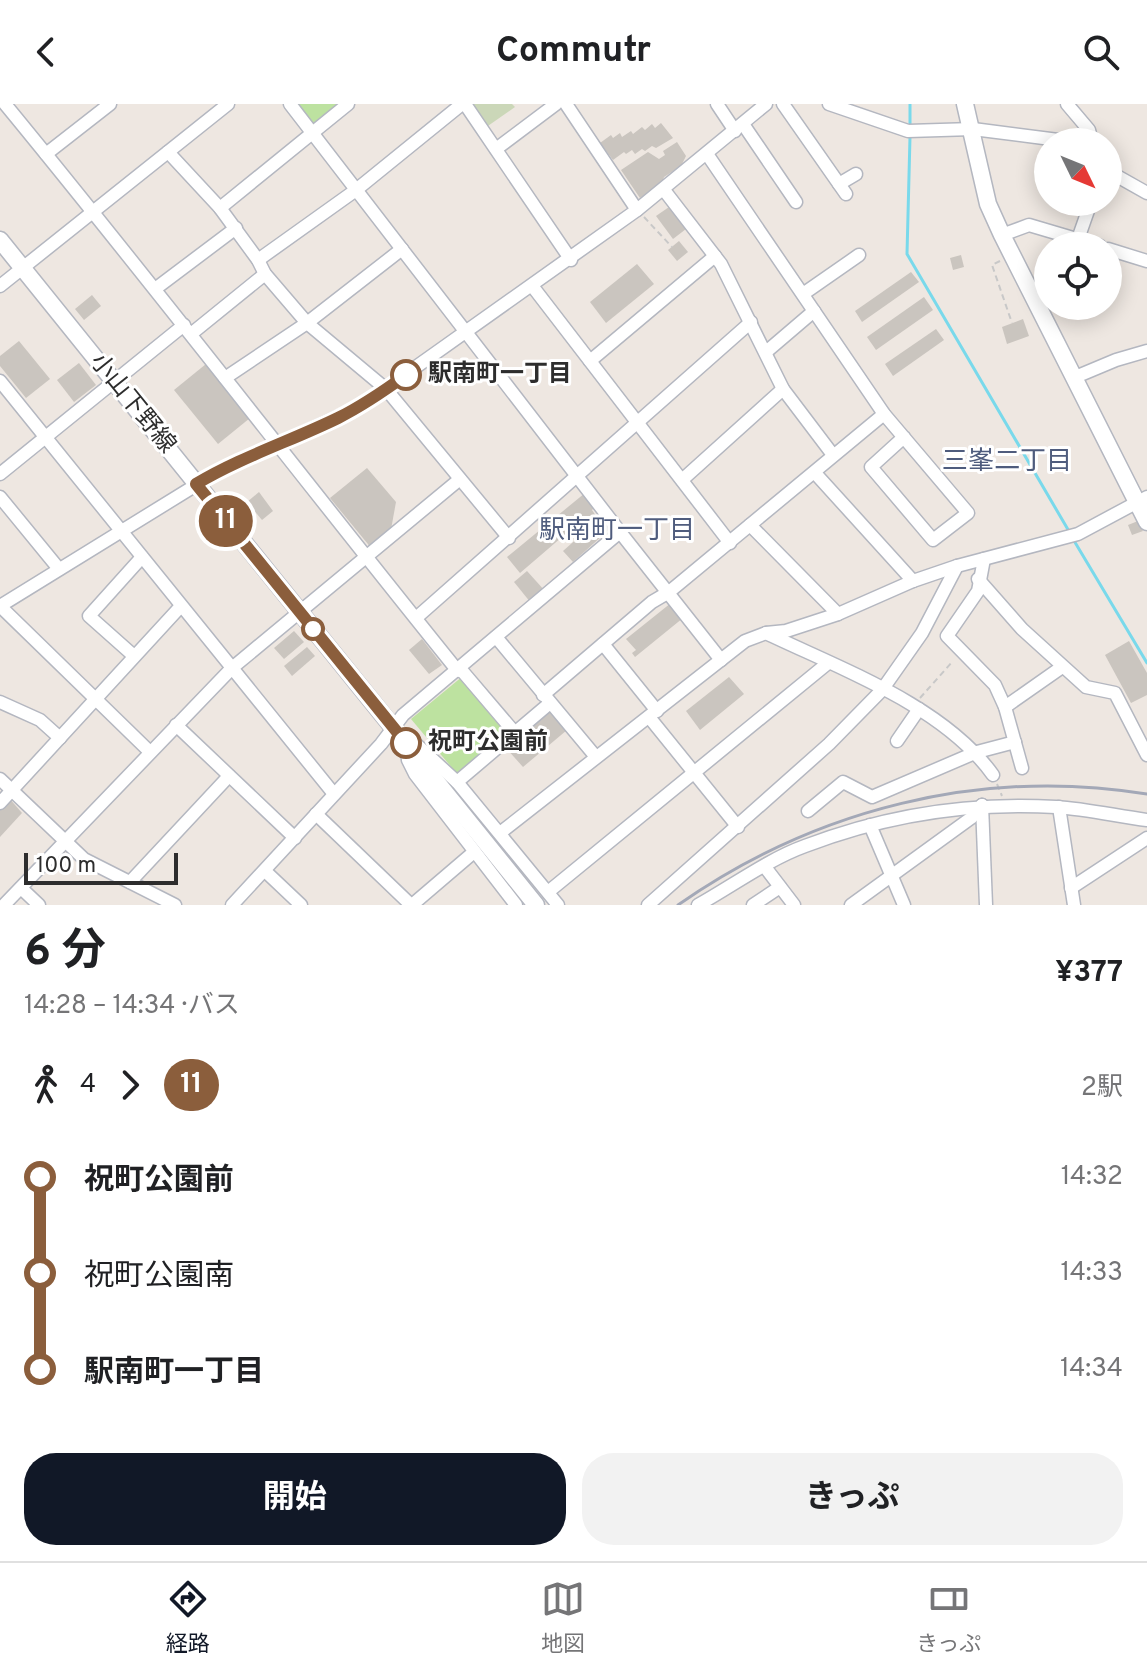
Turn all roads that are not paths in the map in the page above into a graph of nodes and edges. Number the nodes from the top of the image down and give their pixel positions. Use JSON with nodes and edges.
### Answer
{"nodes":[{"id":1,"x":5,"y":104,"type":"edge"},
{"id":2,"x":110,"y":104,"type":"edge"},
{"id":3,"x":228,"y":104,"type":"edge"},
{"id":4,"x":290,"y":104,"type":"edge"},
{"id":5,"x":348,"y":104,"type":"edge"},
{"id":6,"x":463,"y":104,"type":"edge"},
{"id":7,"x":556,"y":104,"type":"edge"},
{"id":8,"x":566,"y":104,"type":"edge"},
{"id":9,"x":717,"y":104,"type":"edge"},
{"id":10,"x":766,"y":104,"type":"edge"},
{"id":11,"x":783,"y":104,"type":"edge"},
{"id":12,"x":829,"y":104,"type":"edge"},
{"id":13,"x":965,"y":104,"type":"edge"},
{"id":14,"x":1067,"y":104,"type":"edge"},
{"id":15,"x":212,"y":109,"type":"edge"},
{"id":16,"x":739,"y":127,"type":"junction"},
{"id":17,"x":1087,"y":128,"type":"edge"},
{"id":18,"x":973,"y":129,"type":"junction"},
{"id":19,"x":313,"y":132,"type":"junction"},
{"id":20,"x":1034,"y":137,"type":"edge"},
{"id":21,"x":496,"y":149,"type":"junction"},
{"id":22,"x":168,"y":152,"type":"junction"},
{"id":23,"x":46,"y":154,"type":"junction"},
{"id":24,"x":707,"y":154,"type":"junction"},
{"id":25,"x":856,"y":174,"type":"dead end"},
{"id":26,"x":1122,"y":179,"type":"edge"},
{"id":27,"x":356,"y":190,"type":"junction"},
{"id":28,"x":664,"y":190,"type":"junction"},
{"id":29,"x":1147,"y":193,"type":"edge"},
{"id":30,"x":796,"y":202,"type":"dead end"},
{"id":31,"x":220,"y":208,"type":"junction"},
{"id":32,"x":637,"y":210,"type":"junction"},
{"id":33,"x":94,"y":212,"type":"junction"},
{"id":34,"x":236,"y":228,"type":"junction"},
{"id":35,"x":1054,"y":232,"type":"edge"},
{"id":36,"x":1002,"y":235,"type":"junction"},
{"id":37,"x":0,"y":240,"type":"edge"},
{"id":38,"x":402,"y":249,"type":"junction"},
{"id":39,"x":1122,"y":253,"type":"edge"},
{"id":40,"x":859,"y":255,"type":"dead end"},
{"id":41,"x":715,"y":256,"type":"junction"},
{"id":42,"x":258,"y":260,"type":"junction"},
{"id":43,"x":571,"y":260,"type":"junction"},
{"id":44,"x":1147,"y":261,"type":"edge"},
{"id":45,"x":23,"y":268,"type":"junction"},
{"id":46,"x":265,"y":274,"type":"junction"},
{"id":47,"x":0,"y":286,"type":"edge"},
{"id":48,"x":533,"y":287,"type":"junction"},
{"id":49,"x":155,"y":289,"type":"junction"},
{"id":50,"x":803,"y":294,"type":"junction"},
{"id":51,"x":814,"y":311,"type":"junction"},
{"id":52,"x":751,"y":322,"type":"junction"},
{"id":53,"x":307,"y":323,"type":"junction"},
{"id":54,"x":187,"y":329,"type":"junction"},
{"id":55,"x":466,"y":332,"type":"junction"},
{"id":56,"x":1147,"y":351,"type":"edge"},
{"id":57,"x":766,"y":352,"type":"junction"},
{"id":58,"x":590,"y":361,"type":"junction"},
{"id":59,"x":225,"y":378,"type":"junction"},
{"id":60,"x":1073,"y":378,"type":"junction"},
{"id":61,"x":0,"y":381,"type":"edge"},
{"id":62,"x":114,"y":381,"type":"junction"},
{"id":63,"x":386,"y":389,"type":"junction"},
{"id":64,"x":783,"y":389,"type":"junction"},
{"id":65,"x":884,"y":414,"type":"junction"},
{"id":66,"x":637,"y":423,"type":"junction"},
{"id":67,"x":46,"y":436,"type":"junction"},
{"id":68,"x":904,"y":437,"type":"junction"},
{"id":69,"x":276,"y":445,"type":"junction"},
{"id":70,"x":833,"y":455,"type":"junction"},
{"id":71,"x":815,"y":473,"type":"junction"},
{"id":72,"x":0,"y":474,"type":"edge"},
{"id":73,"x":577,"y":475,"type":"junction"},
{"id":74,"x":460,"y":479,"type":"junction"},
{"id":75,"x":682,"y":480,"type":"junction"},
{"id":76,"x":196,"y":484,"type":"junction"},
{"id":77,"x":0,"y":497,"type":"edge"},
{"id":78,"x":1142,"y":499,"type":"edge"},
{"id":79,"x":1147,"y":522,"type":"edge"},
{"id":80,"x":750,"y":525,"type":"junction"},
{"id":81,"x":121,"y":531,"type":"junction"},
{"id":82,"x":620,"y":532,"type":"junction"},
{"id":83,"x":509,"y":538,"type":"junction"},
{"id":84,"x":730,"y":543,"type":"junction"},
{"id":85,"x":142,"y":557,"type":"junction"},
{"id":86,"x":366,"y":559,"type":"junction"},
{"id":87,"x":984,"y":559,"type":"junction"},
{"id":88,"x":957,"y":566,"type":"junction"},
{"id":89,"x":59,"y":569,"type":"junction"},
{"id":90,"x":978,"y":579,"type":"junction"},
{"id":91,"x":913,"y":581,"type":"junction"},
{"id":92,"x":669,"y":592,"type":"junction"},
{"id":93,"x":0,"y":606,"type":"edge"},
{"id":94,"x":181,"y":606,"type":"junction"},
{"id":95,"x":300,"y":613,"type":"junction"},
{"id":96,"x":838,"y":614,"type":"junction"},
{"id":97,"x":416,"y":618,"type":"junction"},
{"id":98,"x":766,"y":633,"type":"junction"},
{"id":99,"x":496,"y":637,"type":"junction"},
{"id":100,"x":603,"y":644,"type":"junction"},
{"id":101,"x":134,"y":656,"type":"junction"},
{"id":102,"x":721,"y":660,"type":"junction"},
{"id":103,"x":828,"y":663,"type":"junction"},
{"id":104,"x":1062,"y":667,"type":"junction"},
{"id":105,"x":232,"y":668,"type":"junction"},
{"id":106,"x":457,"y":670,"type":"junction"},
{"id":107,"x":882,"y":690,"type":"junction"},
{"id":108,"x":95,"y":698,"type":"junction"},
{"id":109,"x":547,"y":699,"type":"junction"},
{"id":110,"x":0,"y":702,"type":"edge"},
{"id":111,"x":916,"y":707,"type":"junction"},
{"id":112,"x":1005,"y":707,"type":"junction"},
{"id":113,"x":653,"y":714,"type":"junction"},
{"id":114,"x":176,"y":725,"type":"junction"},
{"id":115,"x":393,"y":728,"type":"junction"},
{"id":116,"x":515,"y":733,"type":"junction"},
{"id":117,"x":60,"y":738,"type":"junction"},
{"id":118,"x":897,"y":741,"type":"dead end"},
{"id":119,"x":1015,"y":742,"type":"junction"},
{"id":120,"x":406,"y":744,"type":"junction"},
{"id":121,"x":150,"y":752,"type":"junction"},
{"id":122,"x":977,"y":752,"type":"junction"},
{"id":123,"x":1147,"y":755,"type":"edge"},
{"id":124,"x":596,"y":757,"type":"junction"},
{"id":125,"x":1022,"y":768,"type":"dead end"},
{"id":126,"x":693,"y":772,"type":"junction"},
{"id":127,"x":993,"y":775,"type":"road end"},
{"id":128,"x":229,"y":776,"type":"junction"},
{"id":129,"x":0,"y":779,"type":"edge"},
{"id":130,"x":457,"y":782,"type":"junction"},
{"id":131,"x":12,"y":790,"type":"junction"},
{"id":132,"x":334,"y":794,"type":"junction"},
{"id":133,"x":0,"y":803,"type":"edge"},
{"id":134,"x":982,"y":805,"type":"junction"},
{"id":135,"x":1059,"y":807,"type":"junction"},
{"id":136,"x":808,"y":811,"type":"dead end"},
{"id":137,"x":316,"y":814,"type":"junction"},
{"id":138,"x":1147,"y":820,"type":"edge"},
{"id":139,"x":870,"y":825,"type":"junction"},
{"id":140,"x":738,"y":827,"type":"junction"},
{"id":141,"x":500,"y":833,"type":"junction"},
{"id":142,"x":295,"y":838,"type":"junction"},
{"id":143,"x":1147,"y":838,"type":"edge"},
{"id":144,"x":65,"y":843,"type":"junction"},
{"id":145,"x":474,"y":852,"type":"junction"},
{"id":146,"x":765,"y":867,"type":"junction"},
{"id":147,"x":265,"y":871,"type":"junction"},
{"id":148,"x":892,"y":876,"type":"junction"},
{"id":149,"x":130,"y":882,"type":"junction"},
{"id":150,"x":780,"y":887,"type":"junction"},
{"id":151,"x":21,"y":888,"type":"junction"},
{"id":152,"x":1071,"y":888,"type":"junction"},
{"id":153,"x":542,"y":898,"type":"edge"},
{"id":154,"x":790,"y":903,"type":"edge"},
{"id":155,"x":4,"y":905,"type":"edge"},
{"id":156,"x":39,"y":905,"type":"edge"},
{"id":157,"x":175,"y":905,"type":"edge"},
{"id":158,"x":232,"y":905,"type":"edge"},
{"id":159,"x":301,"y":905,"type":"edge"},
{"id":160,"x":412,"y":905,"type":"edge"},
{"id":161,"x":516,"y":905,"type":"edge"},
{"id":162,"x":558,"y":905,"type":"edge"},
{"id":163,"x":648,"y":905,"type":"edge"},
{"id":164,"x":698,"y":905,"type":"edge"},
{"id":165,"x":753,"y":905,"type":"edge"},
{"id":166,"x":851,"y":905,"type":"edge"},
{"id":167,"x":904,"y":905,"type":"edge"},
{"id":168,"x":986,"y":905,"type":"edge"},
{"id":169,"x":1074,"y":905,"type":"edge"}],
"edges":[{"from":1,"to":23,"type":"street"},
{"from":2,"to":23,"type":"street"},
{"from":3,"to":15,"type":"street"},
{"from":4,"to":19,"type":"street"},
{"from":5,"to":19,"type":"street"},
{"from":6,"to":21,"type":"street"},
{"from":6,"to":27,"type":"street"},
{"from":7,"to":21,"type":"street"},
{"from":8,"to":32,"type":"street"},
{"from":9,"to":16,"type":"street"},
{"from":10,"to":16,"type":"street"},
{"from":11,"to":25,"type":"street"},
{"from":12,"to":18,"type":"street"},
{"from":13,"to":18,"type":"main road"},
{"from":14,"to":17,"type":"street"},
{"from":15,"to":22,"type":"street"},
{"from":16,"to":24,"type":"street"},
{"from":16,"to":30,"type":"street"},
{"from":18,"to":20,"type":"street"},
{"from":18,"to":36,"type":"main road"},
{"from":19,"to":27,"type":"street"},
{"from":19,"to":31,"type":"street"},
{"from":21,"to":43,"type":"street"},
{"from":22,"to":31,"type":"street"},
{"from":22,"to":33,"type":"street"},
{"from":23,"to":33,"type":"street"},
{"from":24,"to":28,"type":"street"},
{"from":24,"to":50,"type":"street"},
{"from":26,"to":29,"type":"street"},
{"from":27,"to":38,"type":"street"},
{"from":27,"to":42,"type":"street"},
{"from":28,"to":32,"type":"street"},
{"from":28,"to":41,"type":"street"},
{"from":31,"to":34,"type":"street"},
{"from":32,"to":43,"type":"street"},
{"from":33,"to":45,"type":"street"},
{"from":33,"to":49,"type":"street"},
{"from":34,"to":42,"type":"street"},
{"from":34,"to":49,"type":"street"},
{"from":35,"to":36,"type":"street"},
{"from":36,"to":60,"type":"main road"},
{"from":37,"to":45,"type":"main road","name":"小山下野線"},
{"from":38,"to":53,"type":"street"},
{"from":38,"to":55,"type":"street"},
{"from":39,"to":44,"type":"street"},
{"from":40,"to":50,"type":"street"},
{"from":41,"to":52,"type":"street"},
{"from":41,"to":58,"type":"street"},
{"from":42,"to":46,"type":"street"},
{"from":43,"to":48,"type":"street"},
{"from":45,"to":47,"type":"street"},
{"from":45,"to":62,"type":"main road","name":"小山下野線"},
{"from":46,"to":53,"type":"street"},
{"from":46,"to":54,"type":"street"},
{"from":48,"to":55,"type":"street"},
{"from":48,"to":58,"type":"street"},
{"from":49,"to":54,"type":"street"},
{"from":50,"to":51,"type":"street"},
{"from":51,"to":57,"type":"street"},
{"from":51,"to":65,"type":"street"},
{"from":52,"to":57,"type":"street"},
{"from":52,"to":66,"type":"street"},
{"from":53,"to":59,"type":"street"},
{"from":53,"to":63,"type":"street"},
{"from":54,"to":59,"type":"street"},
{"from":54,"to":62,"type":"street"},
{"from":55,"to":63,"type":"street"},
{"from":55,"to":73,"type":"street"},
{"from":56,"to":60,"type":"street"},
{"from":57,"to":64,"type":"street"},
{"from":58,"to":66,"type":"street"},
{"from":59,"to":69,"type":"street"},
{"from":60,"to":78,"type":"main road"},
{"from":61,"to":67,"type":"street"},
{"from":62,"to":67,"type":"street"},
{"from":62,"to":76,"type":"main road","name":"小山下野線"},
{"from":63,"to":69,"type":"street"},
{"from":63,"to":74,"type":"street"},
{"from":64,"to":70,"type":"street"},
{"from":64,"to":75,"type":"street"},
{"from":65,"to":68,"type":"street"},
{"from":65,"to":70,"type":"street"},
{"from":66,"to":73,"type":"street"},
{"from":66,"to":75,"type":"street"},
{"from":67,"to":72,"type":"street"},
{"from":67,"to":81,"type":"street"},
{"from":68,"to":68,"type":"street"},
{"from":69,"to":76,"type":"street"},
{"from":69,"to":86,"type":"street"},
{"from":70,"to":71,"type":"street"},
{"from":71,"to":80,"type":"street"},
{"from":71,"to":91,"type":"street"},
{"from":73,"to":82,"type":"street"},
{"from":73,"to":83,"type":"street"},
{"from":74,"to":83,"type":"street"},
{"from":74,"to":86,"type":"street"},
{"from":75,"to":84,"type":"street"},
{"from":76,"to":81,"type":"street"},
{"from":76,"to":95,"type":"main road","name":"小山下野線"},
{"from":77,"to":89,"type":"street"},
{"from":78,"to":79,"type":"main road"},
{"from":78,"to":87,"type":"street"},
{"from":80,"to":84,"type":"street"},
{"from":80,"to":96,"type":"street"},
{"from":81,"to":85,"type":"street"},
{"from":81,"to":89,"type":"street"},
{"from":82,"to":92,"type":"street"},
{"from":82,"to":99,"type":"street"},
{"from":83,"to":97,"type":"street"},
{"from":84,"to":92,"type":"street"},
{"from":85,"to":94,"type":"street"},
{"from":85,"to":101,"type":"street"},
{"from":86,"to":95,"type":"street"},
{"from":86,"to":97,"type":"street"},
{"from":87,"to":88,"type":"street"},
{"from":87,"to":90,"type":"street"},
{"from":88,"to":91,"type":"street"},
{"from":88,"to":107,"type":"street"},
{"from":89,"to":93,"type":"street"},
{"from":90,"to":104,"type":"street"},
{"from":90,"to":112,"type":"street"},
{"from":91,"to":96,"type":"street"},
{"from":92,"to":100,"type":"street"},
{"from":92,"to":102,"type":"street"},
{"from":93,"to":108,"type":"street"},
{"from":94,"to":101,"type":"street"},
{"from":94,"to":105,"type":"street"},
{"from":95,"to":105,"type":"street"},
{"from":95,"to":115,"type":"main road","name":"小山下野線"},
{"from":96,"to":98,"type":"street"},
{"from":97,"to":106,"type":"street"},
{"from":98,"to":102,"type":"street"},
{"from":98,"to":103,"type":"street"},
{"from":99,"to":106,"type":"street"},
{"from":99,"to":109,"type":"street"},
{"from":100,"to":109,"type":"street"},
{"from":100,"to":113,"type":"street"},
{"from":101,"to":108,"type":"street"},
{"from":102,"to":113,"type":"street"},
{"from":103,"to":107,"type":"street"},
{"from":103,"to":126,"type":"street"},
{"from":104,"to":112,"type":"street"},
{"from":104,"to":123,"type":"street"},
{"from":105,"to":114,"type":"street"},
{"from":105,"to":132,"type":"street"},
{"from":106,"to":115,"type":"street"},
{"from":106,"to":116,"type":"street"},
{"from":107,"to":111,"type":"street"},
{"from":107,"to":140,"type":"street"},
{"from":108,"to":117,"type":"street"},
{"from":108,"to":121,"type":"street"},
{"from":109,"to":116,"type":"street"},
{"from":109,"to":124,"type":"street"},
{"from":110,"to":117,"type":"street"},
{"from":111,"to":118,"type":"street"},
{"from":111,"to":122,"type":"street"},
{"from":112,"to":119,"type":"street"},
{"from":113,"to":124,"type":"street"},
{"from":113,"to":126,"type":"street"},
{"from":114,"to":121,"type":"street"},
{"from":114,"to":128,"type":"street"},
{"from":115,"to":120,"type":"main road","name":"小山下野線"},
{"from":115,"to":132,"type":"street"},
{"from":116,"to":130,"type":"street"},
{"from":117,"to":131,"type":"street"},
{"from":119,"to":122,"type":"street"},
{"from":119,"to":125,"type":"street"},
{"from":120,"to":130,"type":"street"},
{"from":120,"to":145,"type":"street"},
{"from":120,"to":153,"type":"main road","name":"小山下野線"},
{"from":121,"to":144,"type":"street"},
{"from":122,"to":127,"type":"street"},
{"from":122,"to":136,"type":"street"},
{"from":124,"to":141,"type":"street"},
{"from":126,"to":140,"type":"street"},
{"from":126,"to":153,"type":"street"},
{"from":128,"to":142,"type":"street"},
{"from":128,"to":149,"type":"street"},
{"from":129,"to":131,"type":"street"},
{"from":130,"to":141,"type":"street"},
{"from":131,"to":133,"type":"street"},
{"from":131,"to":144,"type":"street"},
{"from":132,"to":137,"type":"street"},
{"from":134,"to":135,"type":"street"},
{"from":134,"to":139,"type":"street"},
{"from":134,"to":148,"type":"street"},
{"from":134,"to":168,"type":"street"},
{"from":135,"to":138,"type":"street"},
{"from":135,"to":152,"type":"street"},
{"from":137,"to":142,"type":"street"},
{"from":137,"to":160,"type":"street"},
{"from":139,"to":146,"type":"street"},
{"from":139,"to":148,"type":"street"},
{"from":140,"to":163,"type":"street"},
{"from":141,"to":153,"type":"street"},
{"from":142,"to":147,"type":"street"},
{"from":143,"to":152,"type":"street"},
{"from":144,"to":149,"type":"street"},
{"from":144,"to":151,"type":"street"},
{"from":145,"to":160,"type":"street"},
{"from":145,"to":161,"type":"street"},
{"from":146,"to":150,"type":"street"},
{"from":146,"to":164,"type":"street"},
{"from":147,"to":158,"type":"street"},
{"from":147,"to":159,"type":"street"},
{"from":148,"to":166,"type":"street"},
{"from":148,"to":167,"type":"street"},
{"from":149,"to":157,"type":"street"},
{"from":150,"to":154,"type":"street"},
{"from":150,"to":165,"type":"street"},
{"from":151,"to":155,"type":"street"},
{"from":151,"to":156,"type":"street"},
{"from":152,"to":169,"type":"street"},
{"from":153,"to":162,"type":"street"}]}
